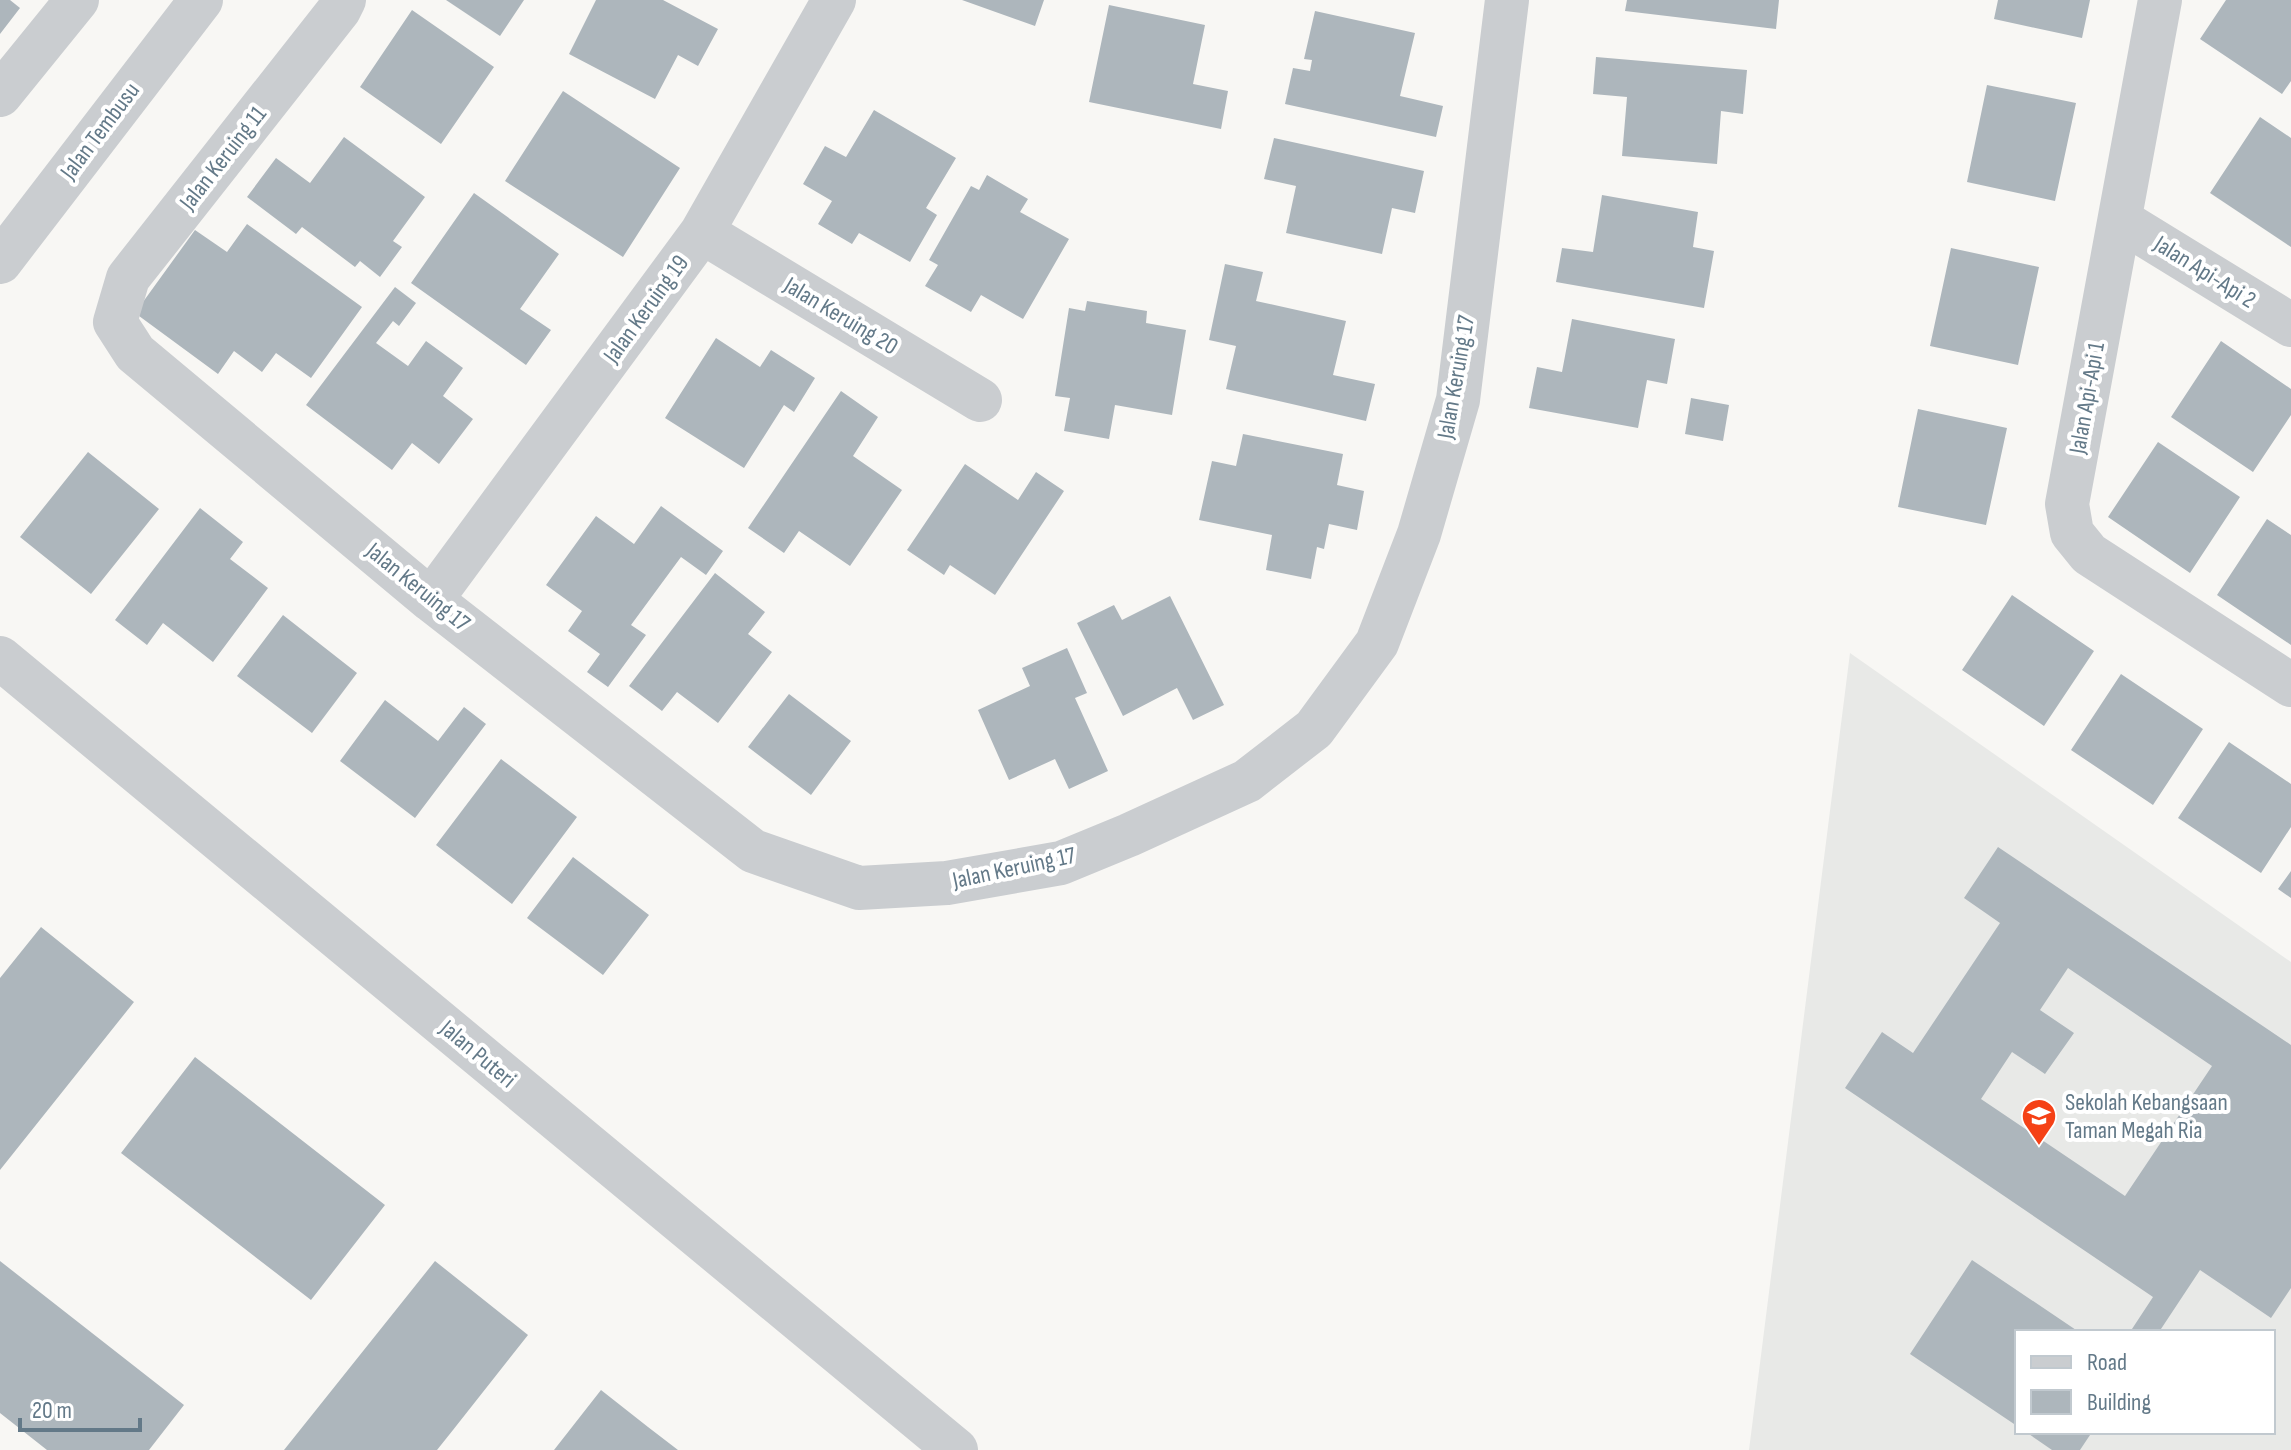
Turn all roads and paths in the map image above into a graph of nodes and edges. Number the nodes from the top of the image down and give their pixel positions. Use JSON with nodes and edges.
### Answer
{"nodes":[{"id":1,"x":77,"y":0,"type":"edge"},
{"id":2,"x":201,"y":0,"type":"edge"},
{"id":3,"x":344,"y":0,"type":"edge"},
{"id":4,"x":834,"y":0,"type":"edge"},
{"id":5,"x":1507,"y":0,"type":"edge"},
{"id":6,"x":2160,"y":0,"type":"edge"},
{"id":7,"x":0,"y":95,"type":"edge"},
{"id":8,"x":2120,"y":220,"type":"junction"},
{"id":9,"x":702,"y":232,"type":"junction"},
{"id":10,"x":0,"y":262,"type":"edge"},
{"id":11,"x":115,"y":322,"type":"joint"},
{"id":12,"x":2291,"y":325,"type":"edge"},
{"id":13,"x":980,"y":400,"type":"dead end"},
{"id":14,"x":431,"y":600,"type":"junction"},
{"id":15,"x":0,"y":658,"type":"edge"},
{"id":16,"x":2291,"y":685,"type":"edge"},
{"id":17,"x":956,"y":1450,"type":"edge"}],
"edges":[{"from":1,"to":7,"type":"street"},
{"from":2,"to":10,"type":"street","name":"Jalan Tembusu"},
{"from":3,"to":11,"type":"street","name":"Jalan Keruing 11"},
{"from":4,"to":9,"type":"street","name":"Jalan Keruing 19"},
{"from":5,"to":14,"type":"street","name":"Jalan Keruing 17"},
{"from":6,"to":8,"type":"street","name":"Jalan Api-Api 1"},
{"from":8,"to":12,"type":"street","name":"Jalan Api-Api 2"},
{"from":8,"to":16,"type":"street","name":"Jalan Api-Api 1"},
{"from":9,"to":13,"type":"street","name":"Jalan Keruing 20"},
{"from":9,"to":14,"type":"street","name":"Jalan Keruing 19"},
{"from":11,"to":14,"type":"street","name":"Jalan Keruing 17"},
{"from":15,"to":17,"type":"street","name":"Jalan Puteri"}]}
